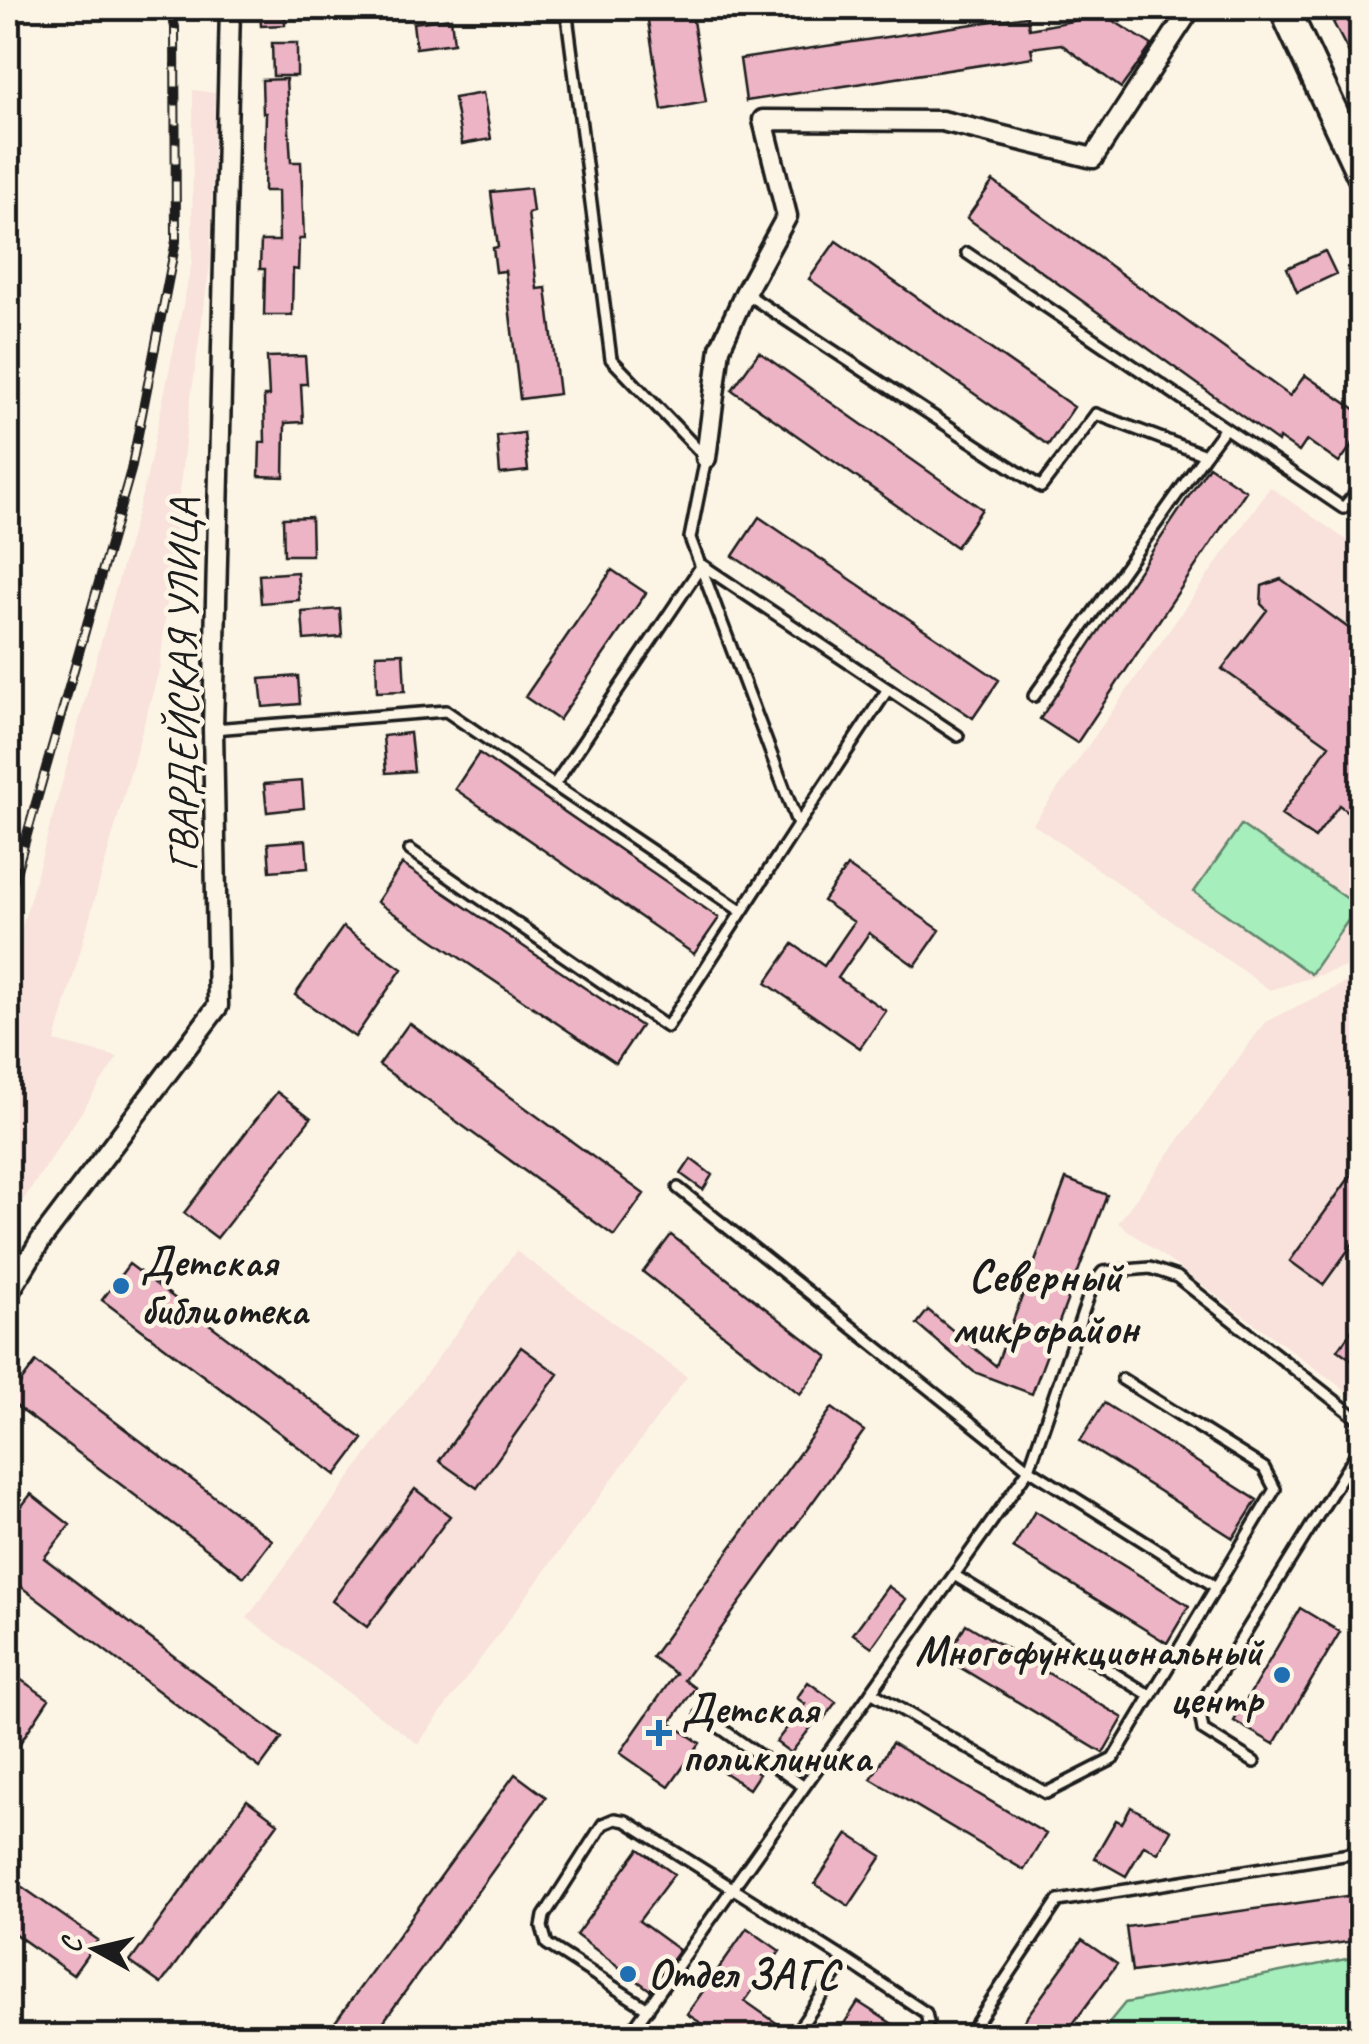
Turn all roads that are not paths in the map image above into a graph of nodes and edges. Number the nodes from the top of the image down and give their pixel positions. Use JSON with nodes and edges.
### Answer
{"nodes":[{"id":1,"x":230,"y":8,"type":"edge"},
{"id":2,"x":566,"y":8,"type":"edge"},
{"id":3,"x":1191,"y":8,"type":"edge"},
{"id":4,"x":1284,"y":8,"type":"edge"},
{"id":5,"x":1362,"y":175,"type":"edge"},
{"id":6,"x":967,"y":254,"type":"dead end"},
{"id":7,"x":745,"y":293,"type":"junction"},
{"id":8,"x":1225,"y":428,"type":"junction"},
{"id":9,"x":1205,"y":455,"type":"junction"},
{"id":10,"x":706,"y":458,"type":"junction"},
{"id":11,"x":1362,"y":486,"type":"edge"},
{"id":12,"x":702,"y":565,"type":"junction"},
{"id":13,"x":888,"y":690,"type":"junction"},
{"id":14,"x":1034,"y":696,"type":"dead end"},
{"id":15,"x":213,"y":729,"type":"junction"},
{"id":16,"x":958,"y":736,"type":"dead end"},
{"id":17,"x":554,"y":785,"type":"junction"},
{"id":18,"x":798,"y":824,"type":"junction"},
{"id":19,"x":410,"y":850,"type":"dead end"},
{"id":20,"x":741,"y":912,"type":"junction"},
{"id":21,"x":678,"y":1188,"type":"dead end"},
{"id":22,"x":8,"y":1294,"type":"edge"},
{"id":23,"x":1122,"y":1379,"type":"dead end"},
{"id":24,"x":1362,"y":1422,"type":"edge"},
{"id":25,"x":1362,"y":1444,"type":"edge"},
{"id":26,"x":1029,"y":1469,"type":"junction"},
{"id":27,"x":954,"y":1575,"type":"junction"},
{"id":28,"x":1216,"y":1587,"type":"junction"},
{"id":29,"x":871,"y":1692,"type":"junction"},
{"id":30,"x":1151,"y":1696,"type":"junction"},
{"id":31,"x":701,"y":1714,"type":"dead end"},
{"id":32,"x":1254,"y":1762,"type":"dead end"},
{"id":33,"x":804,"y":1787,"type":"junction"},
{"id":34,"x":1362,"y":1852,"type":"edge"},
{"id":35,"x":734,"y":1887,"type":"junction"},
{"id":36,"x":846,"y":1960,"type":"junction"},
{"id":37,"x":648,"y":2009,"type":"junction"},
{"id":38,"x":628,"y":2036,"type":"edge"},
{"id":39,"x":794,"y":2036,"type":"edge"},
{"id":40,"x":921,"y":2036,"type":"edge"},
{"id":41,"x":968,"y":2036,"type":"edge"}],
"edges":[{"from":1,"to":15,"type":"street","name":"ГВАРДЕЙСКАЯ УЛИЦА"},
{"from":2,"to":10,"type":"lane"},
{"from":3,"to":7,"type":"street"},
{"from":4,"to":5,"type":"main road"},
{"from":6,"to":8,"type":"lane"},
{"from":7,"to":9,"type":"lane"},
{"from":7,"to":10,"type":"street"},
{"from":8,"to":9,"type":"lane"},
{"from":8,"to":11,"type":"lane"},
{"from":9,"to":14,"type":"lane"},
{"from":10,"to":12,"type":"lane"},
{"from":12,"to":13,"type":"lane"},
{"from":12,"to":17,"type":"lane"},
{"from":12,"to":18,"type":"lane"},
{"from":13,"to":16,"type":"lane"},
{"from":13,"to":18,"type":"lane"},
{"from":15,"to":17,"type":"lane"},
{"from":15,"to":22,"type":"street","name":"ГВАРДЕЙСКАЯ УЛИЦА"},
{"from":17,"to":20,"type":"lane"},
{"from":18,"to":20,"type":"lane"},
{"from":19,"to":20,"type":"lane"},
{"from":21,"to":26,"type":"lane"},
{"from":23,"to":28,"type":"lane"},
{"from":24,"to":26,"type":"lane"},
{"from":25,"to":32,"type":"lane"},
{"from":26,"to":27,"type":"lane"},
{"from":26,"to":28,"type":"lane"},
{"from":27,"to":29,"type":"lane"},
{"from":27,"to":30,"type":"lane"},
{"from":28,"to":30,"type":"lane"},
{"from":29,"to":30,"type":"lane"},
{"from":29,"to":33,"type":"lane"},
{"from":31,"to":33,"type":"lane"},
{"from":33,"to":35,"type":"lane"},
{"from":34,"to":41,"type":"lane"},
{"from":35,"to":36,"type":"lane"},
{"from":35,"to":37,"type":"lane"},
{"from":35,"to":37,"type":"lane"},
{"from":36,"to":39,"type":"lane"},
{"from":36,"to":40,"type":"lane"},
{"from":37,"to":38,"type":"lane"}]}
